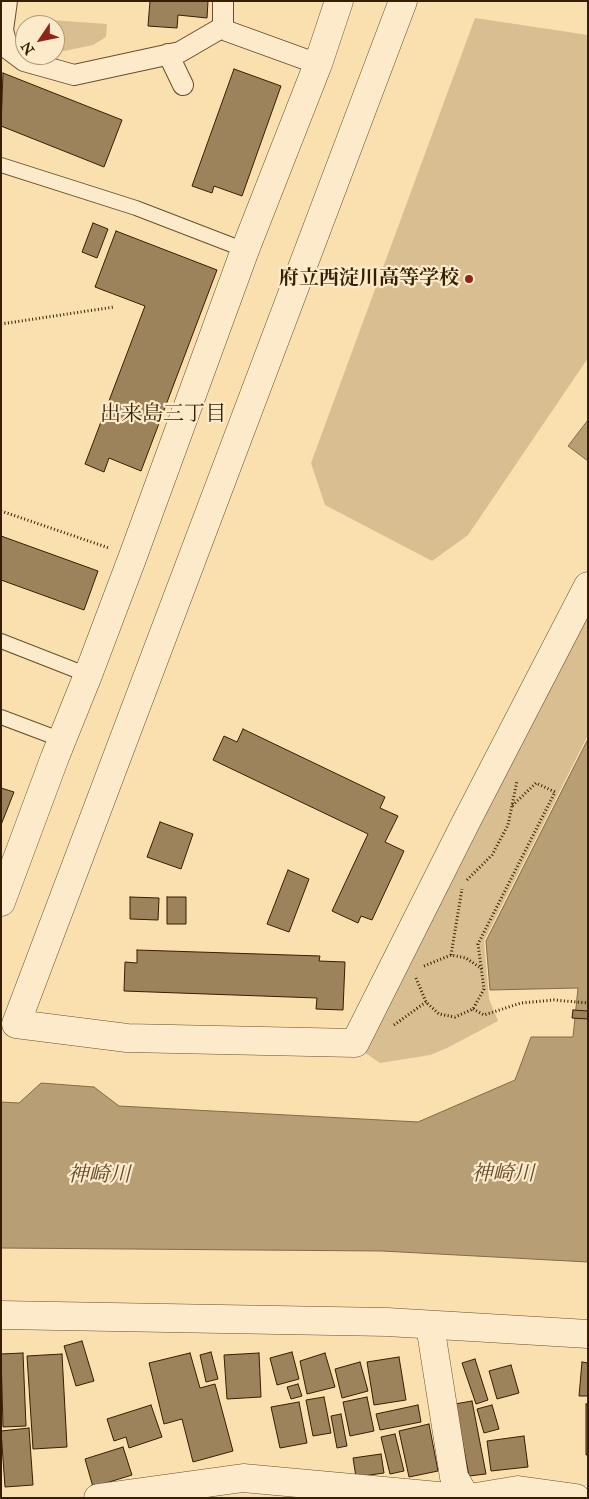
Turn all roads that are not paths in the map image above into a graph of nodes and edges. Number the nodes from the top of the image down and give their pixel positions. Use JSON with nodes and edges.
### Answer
{"nodes":[{"id":1,"x":6,"y":1,"type":"edge"},
{"id":2,"x":223,"y":1,"type":"edge"},
{"id":3,"x":339,"y":1,"type":"edge"},
{"id":4,"x":403,"y":1,"type":"edge"},
{"id":5,"x":223,"y":27,"type":"junction"},
{"id":6,"x":168,"y":54,"type":"junction"},
{"id":7,"x":318,"y":64,"type":"junction"},
{"id":8,"x":183,"y":85,"type":"dead end"},
{"id":9,"x":1,"y":165,"type":"edge"},
{"id":10,"x":245,"y":250,"type":"junction"},
{"id":11,"x":588,"y":586,"type":"edge"},
{"id":12,"x":1,"y":641,"type":"edge"},
{"id":13,"x":88,"y":675,"type":"junction"},
{"id":14,"x":1,"y":718,"type":"edge"},
{"id":15,"x":62,"y":740,"type":"junction"},
{"id":16,"x":1,"y":902,"type":"edge"},
{"id":17,"x":9,"y":1024,"type":"edge"},
{"id":18,"x":1,"y":1315,"type":"edge"},
{"id":19,"x":430,"y":1325,"type":"junction"},
{"id":20,"x":588,"y":1334,"type":"edge"},
{"id":21,"x":98,"y":1498,"type":"edge"},
{"id":22,"x":460,"y":1498,"type":"edge"},
{"id":23,"x":468,"y":1498,"type":"edge"},
{"id":24,"x":576,"y":1498,"type":"edge"}],
"edges":[{"from":1,"to":6,"type":"street"},
{"from":2,"to":5,"type":"street"},
{"from":3,"to":7,"type":"street"},
{"from":4,"to":17,"type":"street"},
{"from":5,"to":6,"type":"street"},
{"from":5,"to":7,"type":"street"},
{"from":6,"to":8,"type":"street"},
{"from":7,"to":10,"type":"street"},
{"from":9,"to":10,"type":"lane"},
{"from":10,"to":13,"type":"street"},
{"from":11,"to":17,"type":"street"},
{"from":12,"to":13,"type":"lane"},
{"from":13,"to":15,"type":"street"},
{"from":14,"to":15,"type":"lane"},
{"from":15,"to":16,"type":"street"},
{"from":18,"to":19,"type":"street"},
{"from":19,"to":20,"type":"street"},
{"from":19,"to":23,"type":"street"},
{"from":21,"to":22,"type":"street"},
{"from":23,"to":24,"type":"street"}]}
